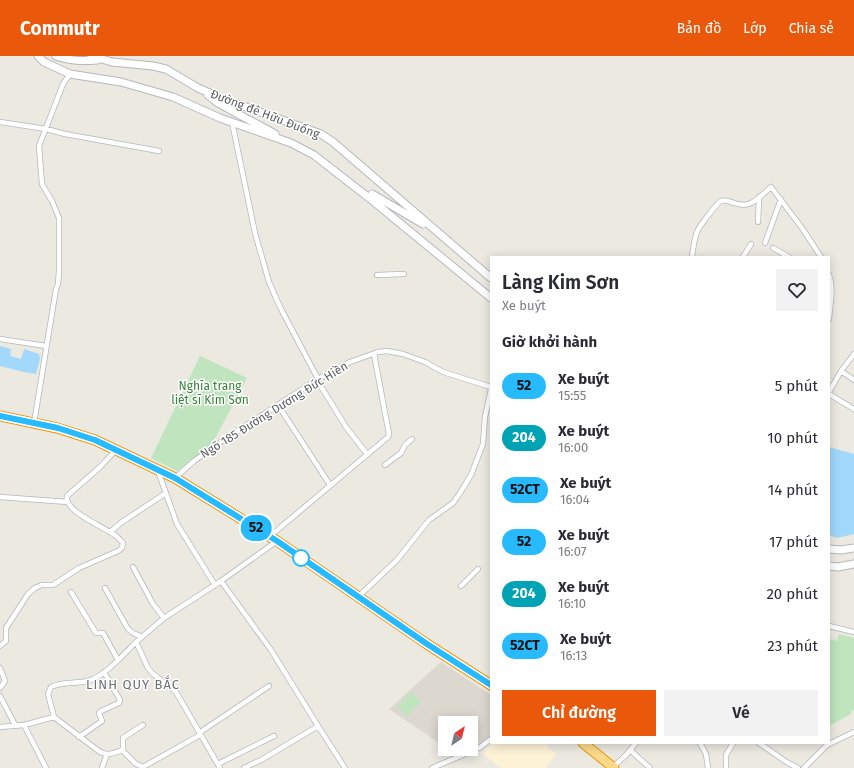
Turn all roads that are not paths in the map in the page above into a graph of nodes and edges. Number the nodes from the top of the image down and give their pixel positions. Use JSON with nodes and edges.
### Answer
{"nodes":[{"id":1,"x":38,"y":56,"type":"edge"},
{"id":2,"x":56,"y":56,"type":"edge"},
{"id":3,"x":91,"y":56,"type":"edge"},
{"id":4,"x":101,"y":59,"type":"junction"},
{"id":5,"x":70,"y":74,"type":"junction"},
{"id":6,"x":198,"y":88,"type":"junction"},
{"id":7,"x":0,"y":122,"type":"edge"},
{"id":8,"x":232,"y":122,"type":"junction"},
{"id":9,"x":46,"y":129,"type":"junction"},
{"id":10,"x":291,"y":143,"type":"junction"},
{"id":11,"x":159,"y":151,"type":"dead end"},
{"id":12,"x":314,"y":155,"type":"junction"},
{"id":13,"x":759,"y":197,"type":"junction"},
{"id":14,"x":781,"y":200,"type":"junction"},
{"id":15,"x":758,"y":222,"type":"dead end"},
{"id":16,"x":437,"y":232,"type":"junction"},
{"id":17,"x":765,"y":243,"type":"dead end"},
{"id":18,"x":751,"y":244,"type":"dead end"},
{"id":19,"x":773,"y":248,"type":"dead end"},
{"id":20,"x":692,"y":256,"type":"edge"},
{"id":21,"x":744,"y":256,"type":"edge"},
{"id":22,"x":787,"y":256,"type":"edge"},
{"id":23,"x":819,"y":256,"type":"edge"},
{"id":24,"x":404,"y":274,"type":"dead end"},
{"id":25,"x":377,"y":275,"type":"dead end"},
{"id":26,"x":490,"y":277,"type":"edge"},
{"id":27,"x":830,"y":278,"type":"edge"},
{"id":28,"x":490,"y":297,"type":"edge"},
{"id":29,"x":830,"y":304,"type":"edge"},
{"id":30,"x":0,"y":339,"type":"edge"},
{"id":31,"x":46,"y":346,"type":"junction"},
{"id":32,"x":374,"y":354,"type":"junction"},
{"id":33,"x":854,"y":354,"type":"edge"},
{"id":34,"x":841,"y":371,"type":"junction"},
{"id":35,"x":318,"y":380,"type":"junction"},
{"id":36,"x":854,"y":380,"type":"edge"},
{"id":37,"x":490,"y":388,"type":"edge"},
{"id":38,"x":830,"y":388,"type":"edge"},
{"id":39,"x":830,"y":391,"type":"edge"},
{"id":40,"x":490,"y":393,"type":"edge"},
{"id":41,"x":278,"y":405,"type":"junction"},
{"id":42,"x":854,"y":409,"type":"edge"},
{"id":43,"x":0,"y":416,"type":"edge"},
{"id":44,"x":34,"y":423,"type":"junction"},
{"id":45,"x":412,"y":439,"type":"dead end"},
{"id":46,"x":116,"y":450,"type":"junction"},
{"id":47,"x":367,"y":454,"type":"junction"},
{"id":48,"x":385,"y":466,"type":"dead end"},
{"id":49,"x":157,"y":469,"type":"junction"},
{"id":50,"x":175,"y":478,"type":"junction"},
{"id":51,"x":330,"y":485,"type":"junction"},
{"id":52,"x":166,"y":492,"type":"junction"},
{"id":53,"x":0,"y":497,"type":"edge"},
{"id":54,"x":68,"y":502,"type":"junction"},
{"id":55,"x":110,"y":532,"type":"junction"},
{"id":56,"x":273,"y":539,"type":"junction"},
{"id":57,"x":830,"y":549,"type":"edge"},
{"id":58,"x":852,"y":549,"type":"edge"},
{"id":59,"x":854,"y":564,"type":"edge"},
{"id":60,"x":830,"y":566,"type":"edge"},
{"id":61,"x":133,"y":567,"type":"dead end"},
{"id":62,"x":478,"y":569,"type":"dead end"},
{"id":63,"x":221,"y":581,"type":"junction"},
{"id":64,"x":215,"y":585,"type":"junction"},
{"id":65,"x":461,"y":586,"type":"dead end"},
{"id":66,"x":105,"y":588,"type":"dead end"},
{"id":67,"x":71,"y":592,"type":"dead end"},
{"id":68,"x":359,"y":596,"type":"junction"},
{"id":69,"x":164,"y":618,"type":"junction"},
{"id":70,"x":830,"y":626,"type":"edge"},
{"id":71,"x":854,"y":632,"type":"edge"},
{"id":72,"x":142,"y":637,"type":"junction"},
{"id":73,"x":136,"y":642,"type":"junction"},
{"id":74,"x":0,"y":646,"type":"edge"},
{"id":75,"x":118,"y":660,"type":"junction"},
{"id":76,"x":0,"y":668,"type":"edge"},
{"id":77,"x":104,"y":672,"type":"junction"},
{"id":78,"x":490,"y":684,"type":"edge"},
{"id":79,"x":269,"y":686,"type":"dead end"},
{"id":80,"x":0,"y":688,"type":"edge"},
{"id":81,"x":0,"y":696,"type":"edge"},
{"id":82,"x":54,"y":717,"type":"junction"},
{"id":83,"x":15,"y":725,"type":"junction"},
{"id":84,"x":24,"y":725,"type":"junction"},
{"id":85,"x":143,"y":725,"type":"dead end"},
{"id":86,"x":318,"y":726,"type":"junction"},
{"id":87,"x":0,"y":727,"type":"edge"},
{"id":88,"x":854,"y":732,"type":"edge"},
{"id":89,"x":200,"y":734,"type":"junction"},
{"id":90,"x":274,"y":736,"type":"dead end"},
{"id":91,"x":79,"y":737,"type":"junction"},
{"id":92,"x":490,"y":740,"type":"edge"},
{"id":93,"x":584,"y":744,"type":"edge"},
{"id":94,"x":635,"y":744,"type":"edge"},
{"id":95,"x":701,"y":744,"type":"edge"},
{"id":96,"x":732,"y":744,"type":"edge"},
{"id":97,"x":760,"y":744,"type":"edge"},
{"id":98,"x":123,"y":750,"type":"junction"},
{"id":99,"x":630,"y":750,"type":"junction"},
{"id":100,"x":107,"y":754,"type":"junction"},
{"id":101,"x":219,"y":766,"type":"edge"},
{"id":102,"x":46,"y":768,"type":"edge"},
{"id":103,"x":102,"y":768,"type":"edge"},
{"id":104,"x":244,"y":768,"type":"edge"},
{"id":105,"x":345,"y":768,"type":"edge"},
{"id":106,"x":432,"y":768,"type":"edge"},
{"id":107,"x":613,"y":768,"type":"edge"},
{"id":108,"x":650,"y":768,"type":"edge"},
{"id":109,"x":708,"y":768,"type":"edge"},
{"id":110,"x":726,"y":768,"type":"edge"},
{"id":111,"x":798,"y":768,"type":"edge"},
{"id":112,"x":804,"y":768,"type":"edge"}],
"edges":[{"from":1,"to":5,"type":"main road"},
{"from":2,"to":4,"type":"main road"},
{"from":3,"to":4,"type":"main road","name":"Đường đê Hữu Đuống"},
{"from":4,"to":6,"type":"main road","name":"Đường đê Hữu Đuống"},
{"from":5,"to":8,"type":"main road"},
{"from":5,"to":9,"type":"street"},
{"from":6,"to":10,"type":"main road"},
{"from":6,"to":16,"type":"main road","name":"Đường đê Hữu Đuống"},
{"from":7,"to":9,"type":"street"},
{"from":8,"to":10,"type":"main road"},
{"from":8,"to":35,"type":"street"},
{"from":9,"to":11,"type":"street"},
{"from":9,"to":31,"type":"street"},
{"from":10,"to":12,"type":"main road"},
{"from":12,"to":16,"type":"main road"},
{"from":12,"to":28,"type":"main road"},
{"from":13,"to":14,"type":"street"},
{"from":13,"to":15,"type":"street"},
{"from":13,"to":20,"type":"street"},
{"from":14,"to":17,"type":"street"},
{"from":14,"to":23,"type":"street"},
{"from":16,"to":26,"type":"main road","name":"Đường đê Hữu Đuống"},
{"from":18,"to":21,"type":"street"},
{"from":19,"to":22,"type":"street"},
{"from":24,"to":25,"type":"street"},
{"from":27,"to":29,"type":"street"},
{"from":30,"to":31,"type":"street"},
{"from":31,"to":44,"type":"street"},
{"from":32,"to":35,"type":"street","name":"Ngõ 185 Đường Dương Đức Hiền"},
{"from":32,"to":37,"type":"street","name":"Ngõ 185 Đường Dương Đức Hiền"},
{"from":32,"to":47,"type":"street"},
{"from":33,"to":34,"type":"street"},
{"from":34,"to":36,"type":"street"},
{"from":34,"to":38,"type":"street"},
{"from":35,"to":41,"type":"street","name":"Ngõ 185 Đường Dương Đức Hiền"},
{"from":35,"to":47,"type":"street"},
{"from":39,"to":42,"type":"street"},
{"from":40,"to":68,"type":"street"},
{"from":41,"to":50,"type":"street","name":"Ngõ 185 Đường Dương Đức Hiền"},
{"from":41,"to":51,"type":"street"},
{"from":43,"to":44,"type":"highway"},
{"from":44,"to":46,"type":"highway"},
{"from":45,"to":48,"type":"street"},
{"from":46,"to":49,"type":"highway"},
{"from":46,"to":54,"type":"street"},
{"from":47,"to":51,"type":"street"},
{"from":49,"to":50,"type":"highway"},
{"from":49,"to":52,"type":"street"},
{"from":50,"to":56,"type":"highway"},
{"from":51,"to":56,"type":"street"},
{"from":52,"to":55,"type":"street"},
{"from":52,"to":64,"type":"street"},
{"from":53,"to":54,"type":"street"},
{"from":54,"to":55,"type":"street"},
{"from":55,"to":74,"type":"street"},
{"from":56,"to":63,"type":"street"},
{"from":56,"to":68,"type":"highway"},
{"from":57,"to":58,"type":"main road"},
{"from":59,"to":60,"type":"main road"},
{"from":61,"to":69,"type":"street"},
{"from":62,"to":65,"type":"street"},
{"from":63,"to":64,"type":"street"},
{"from":63,"to":86,"type":"street"},
{"from":64,"to":69,"type":"street"},
{"from":66,"to":72,"type":"street"},
{"from":67,"to":75,"type":"street"},
{"from":68,"to":78,"type":"highway"},
{"from":69,"to":72,"type":"street"},
{"from":70,"to":71,"type":"street"},
{"from":72,"to":73,"type":"street"},
{"from":73,"to":75,"type":"street"},
{"from":73,"to":89,"type":"street"},
{"from":75,"to":77,"type":"street"},
{"from":76,"to":80,"type":"street"},
{"from":77,"to":82,"type":"street"},
{"from":77,"to":91,"type":"street"},
{"from":79,"to":89,"type":"street"},
{"from":81,"to":83,"type":"street"},
{"from":82,"to":84,"type":"street"},
{"from":82,"to":91,"type":"street"},
{"from":83,"to":84,"type":"street"},
{"from":83,"to":87,"type":"street"},
{"from":84,"to":102,"type":"street"},
{"from":85,"to":98,"type":"street"},
{"from":86,"to":104,"type":"street"},
{"from":86,"to":105,"type":"street"},
{"from":88,"to":112,"type":"street"},
{"from":89,"to":98,"type":"street"},
{"from":89,"to":101,"type":"street"},
{"from":90,"to":101,"type":"street"},
{"from":91,"to":100,"type":"street"},
{"from":92,"to":106,"type":"street"},
{"from":93,"to":107,"type":"highway"},
{"from":94,"to":99,"type":"street"},
{"from":95,"to":109,"type":"street"},
{"from":96,"to":110,"type":"street"},
{"from":97,"to":111,"type":"street"},
{"from":98,"to":100,"type":"street"},
{"from":99,"to":107,"type":"street"},
{"from":99,"to":108,"type":"street"},
{"from":100,"to":103,"type":"street"}]}
